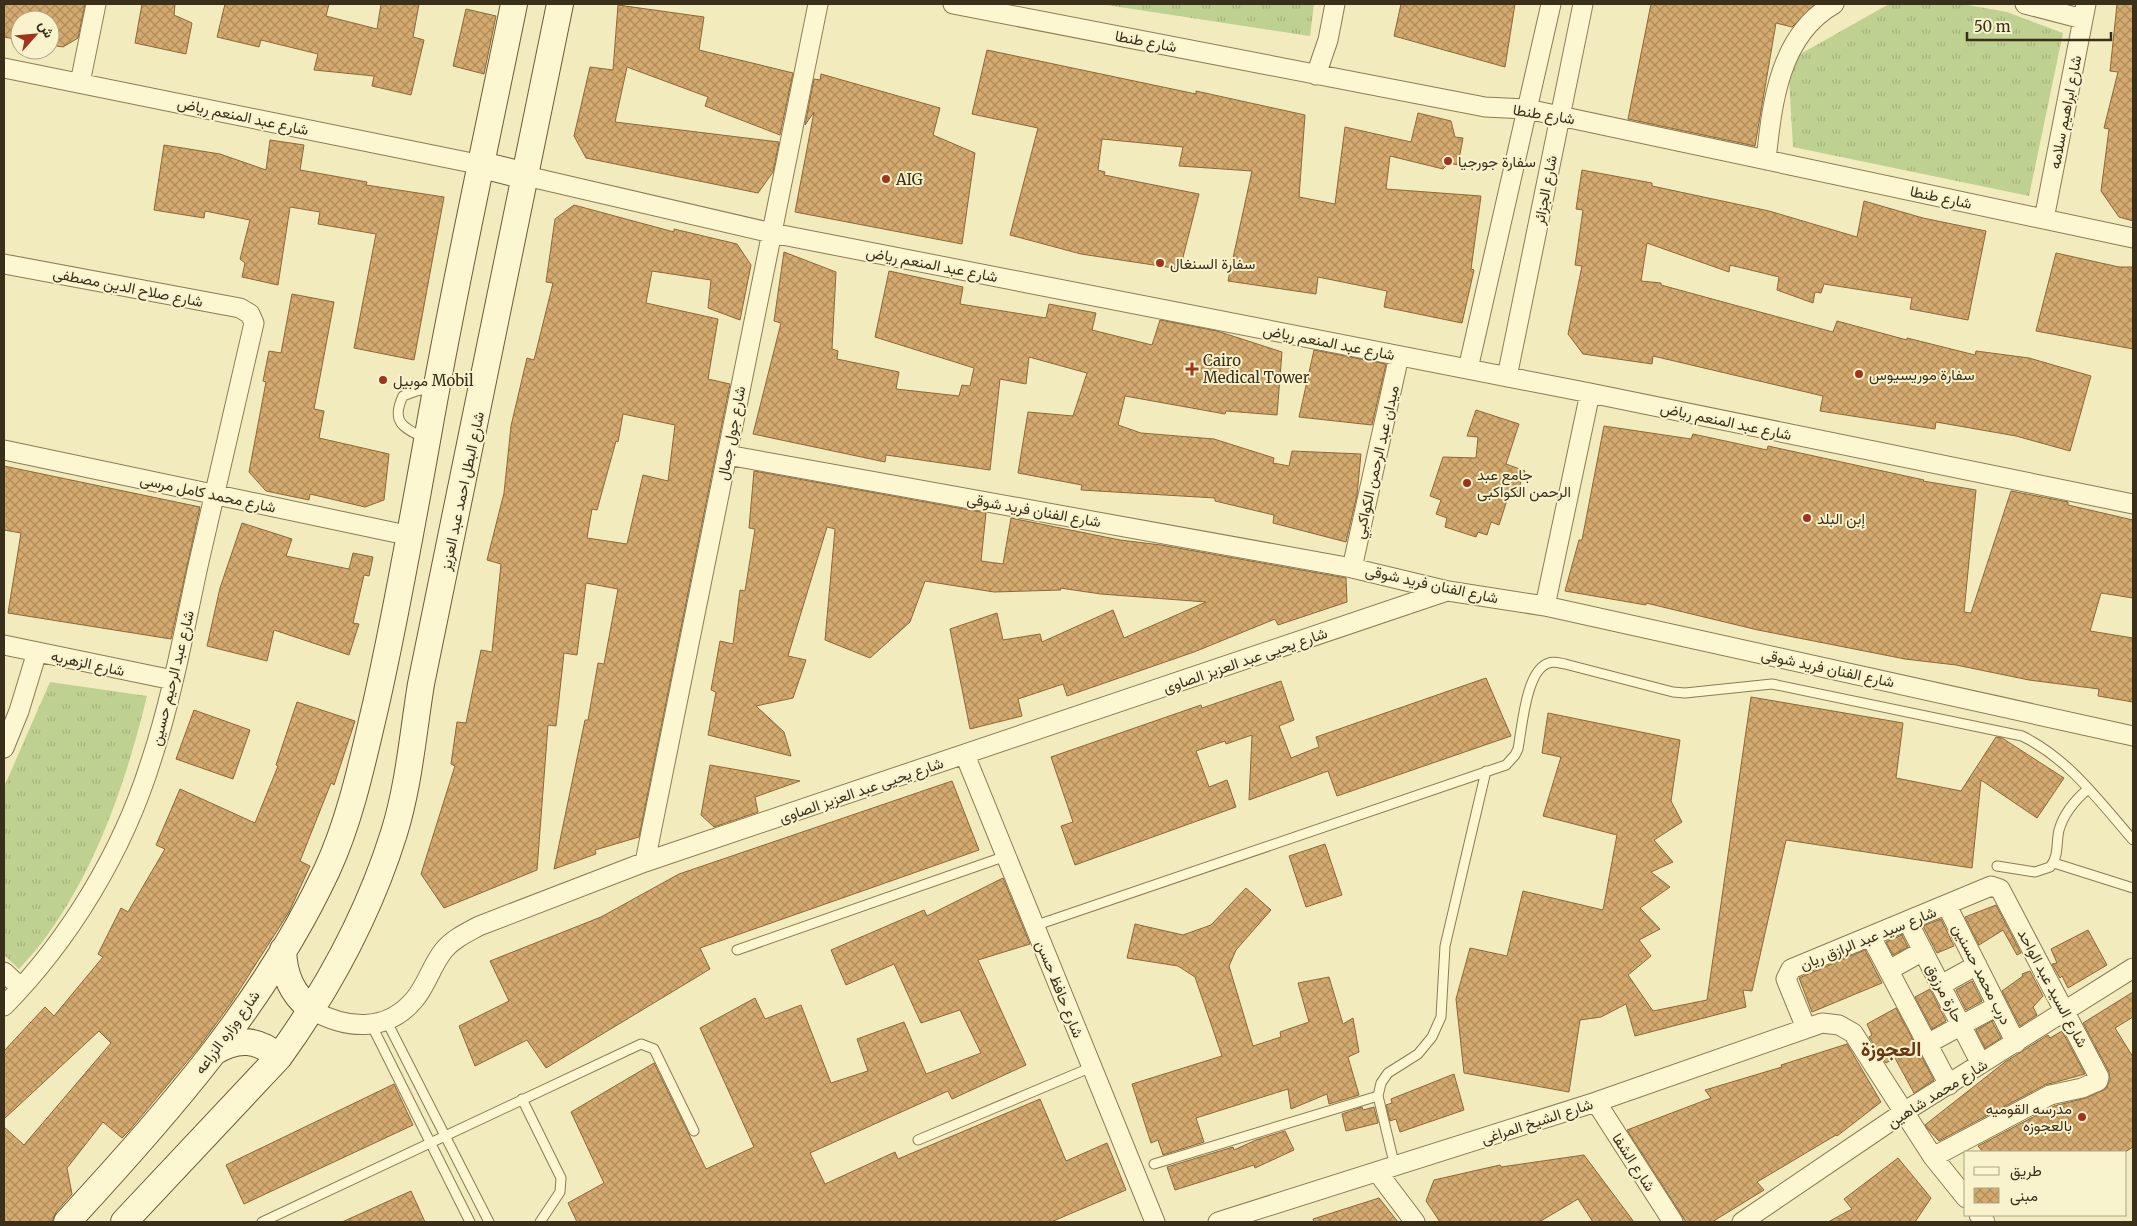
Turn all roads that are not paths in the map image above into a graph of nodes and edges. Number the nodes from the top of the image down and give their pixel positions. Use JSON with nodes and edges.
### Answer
{"nodes":[{"id":1,"x":96,"y":4,"type":"edge"},
{"id":2,"x":514,"y":4,"type":"edge"},
{"id":3,"x":560,"y":4,"type":"edge"},
{"id":4,"x":818,"y":4,"type":"edge"},
{"id":5,"x":953,"y":4,"type":"edge"},
{"id":6,"x":1335,"y":4,"type":"edge"},
{"id":7,"x":1551,"y":4,"type":"edge"},
{"id":8,"x":1583,"y":4,"type":"edge"},
{"id":9,"x":1834,"y":4,"type":"edge"},
{"id":10,"x":2025,"y":4,"type":"edge"},
{"id":11,"x":2084,"y":11,"type":"edge"},
{"id":12,"x":1041,"y":12,"type":"edge"},
{"id":13,"x":4,"y":68,"type":"edge"},
{"id":14,"x":1316,"y":75,"type":"junction"},
{"id":15,"x":80,"y":83,"type":"junction"},
{"id":16,"x":1527,"y":109,"type":"junction"},
{"id":17,"x":1560,"y":116,"type":"junction"},
{"id":18,"x":1766,"y":160,"type":"junction"},
{"id":19,"x":482,"y":164,"type":"junction"},
{"id":20,"x":526,"y":176,"type":"junction"},
{"id":21,"x":2044,"y":219,"type":"junction"},
{"id":22,"x":772,"y":233,"type":"junction"},
{"id":23,"x":2133,"y":238,"type":"edge"},
{"id":24,"x":4,"y":264,"type":"edge"},
{"id":25,"x":250,"y":314,"type":"joint"},
{"id":26,"x":1399,"y":356,"type":"junction"},
{"id":27,"x":1468,"y":369,"type":"junction"},
{"id":28,"x":1507,"y":376,"type":"junction"},
{"id":29,"x":436,"y":388,"type":"junction"},
{"id":30,"x":1590,"y":393,"type":"junction"},
{"id":31,"x":427,"y":439,"type":"junction"},
{"id":32,"x":4,"y":450,"type":"edge"},
{"id":33,"x":727,"y":455,"type":"junction"},
{"id":34,"x":214,"y":494,"type":"junction"},
{"id":35,"x":2133,"y":504,"type":"edge"},
{"id":36,"x":411,"y":536,"type":"junction"},
{"id":37,"x":1352,"y":568,"type":"junction"},
{"id":38,"x":1448,"y":591,"type":"junction"},
{"id":39,"x":1545,"y":606,"type":"junction"},
{"id":40,"x":4,"y":645,"type":"edge"},
{"id":41,"x":37,"y":652,"type":"junction"},
{"id":42,"x":173,"y":680,"type":"junction"},
{"id":43,"x":2133,"y":736,"type":"edge"},
{"id":44,"x":4,"y":748,"type":"edge"},
{"id":45,"x":965,"y":755,"type":"junction"},
{"id":46,"x":1486,"y":771,"type":"junction"},
{"id":47,"x":2088,"y":789,"type":"junction"},
{"id":48,"x":2133,"y":840,"type":"edge"},
{"id":49,"x":1006,"y":856,"type":"junction"},
{"id":50,"x":645,"y":862,"type":"junction"},
{"id":51,"x":2054,"y":863,"type":"junction"},
{"id":52,"x":1997,"y":866,"type":"dead end"},
{"id":53,"x":2133,"y":888,"type":"edge"},
{"id":54,"x":2003,"y":893,"type":"joint"},
{"id":55,"x":1947,"y":906,"type":"junction"},
{"id":56,"x":1908,"y":922,"type":"junction"},
{"id":57,"x":1034,"y":926,"type":"junction"},
{"id":58,"x":1871,"y":936,"type":"junction"},
{"id":59,"x":283,"y":950,"type":"junction"},
{"id":60,"x":737,"y":950,"type":"dead end"},
{"id":61,"x":1923,"y":951,"type":"junction"},
{"id":62,"x":1977,"y":965,"type":"junction"},
{"id":63,"x":2133,"y":968,"type":"edge"},
{"id":64,"x":1889,"y":970,"type":"junction"},
{"id":65,"x":4,"y":972,"type":"edge"},
{"id":66,"x":1941,"y":985,"type":"junction"},
{"id":67,"x":21,"y":988,"type":"junction"},
{"id":68,"x":4,"y":1006,"type":"edge"},
{"id":69,"x":1997,"y":1006,"type":"junction"},
{"id":70,"x":312,"y":1010,"type":"junction"},
{"id":71,"x":2066,"y":1012,"type":"junction"},
{"id":72,"x":378,"y":1022,"type":"junction"},
{"id":73,"x":1961,"y":1025,"type":"junction"},
{"id":74,"x":1806,"y":1028,"type":"junction"},
{"id":75,"x":2016,"y":1043,"type":"junction"},
{"id":76,"x":1927,"y":1044,"type":"junction"},
{"id":77,"x":214,"y":1052,"type":"junction"},
{"id":78,"x":278,"y":1057,"type":"junction"},
{"id":79,"x":1981,"y":1064,"type":"junction"},
{"id":80,"x":1092,"y":1067,"type":"junction"},
{"id":81,"x":1949,"y":1085,"type":"junction"},
{"id":82,"x":1378,"y":1096,"type":"junction"},
{"id":83,"x":522,"y":1099,"type":"junction"},
{"id":84,"x":1596,"y":1102,"type":"junction"},
{"id":85,"x":1904,"y":1112,"type":"junction"},
{"id":86,"x":694,"y":1131,"type":"dead end"},
{"id":87,"x":445,"y":1136,"type":"junction"},
{"id":88,"x":918,"y":1140,"type":"dead end"},
{"id":89,"x":430,"y":1143,"type":"junction"},
{"id":90,"x":1934,"y":1157,"type":"junction"},
{"id":91,"x":1154,"y":1164,"type":"dead end"},
{"id":92,"x":1387,"y":1170,"type":"junction"},
{"id":93,"x":1964,"y":1195,"type":"edge"},
{"id":94,"x":67,"y":1222,"type":"edge"},
{"id":95,"x":124,"y":1222,"type":"edge"},
{"id":96,"x":262,"y":1222,"type":"edge"},
{"id":97,"x":470,"y":1222,"type":"edge"},
{"id":98,"x":489,"y":1222,"type":"edge"},
{"id":99,"x":540,"y":1222,"type":"edge"},
{"id":100,"x":1155,"y":1222,"type":"edge"},
{"id":101,"x":1218,"y":1222,"type":"edge"},
{"id":102,"x":1415,"y":1222,"type":"edge"},
{"id":103,"x":1673,"y":1222,"type":"edge"},
{"id":104,"x":1742,"y":1222,"type":"edge"}],
"edges":[{"from":1,"to":15,"type":"street"},
{"from":2,"to":19,"type":"main road"},
{"from":3,"to":20,"type":"main road","name":"شارع البطل احمد عبد العزيز"},
{"from":4,"to":22,"type":"street","name":"شارع جول جمال"},
{"from":5,"to":12,"type":"street","name":"شارع طنطا"},
{"from":6,"to":14,"type":"street"},
{"from":7,"to":16,"type":"street"},
{"from":8,"to":17,"type":"street","name":"شارع الجزائر"},
{"from":9,"to":18,"type":"street"},
{"from":10,"to":11,"type":"street"},
{"from":11,"to":21,"type":"street","name":"شارع ابراهيم سلامه"},
{"from":12,"to":14,"type":"street","name":"شارع طنطا"},
{"from":13,"to":15,"type":"street","name":"شارع عبد المنعم رياض"},
{"from":14,"to":16,"type":"street","name":"شارع طنطا"},
{"from":15,"to":19,"type":"street","name":"شارع عبد المنعم رياض"},
{"from":16,"to":17,"type":"street","name":"شارع طنطا"},
{"from":16,"to":27,"type":"street"},
{"from":17,"to":18,"type":"street","name":"شارع طنطا"},
{"from":17,"to":28,"type":"street","name":"شارع الجزائر"},
{"from":18,"to":21,"type":"street","name":"شارع طنطا"},
{"from":19,"to":20,"type":"main road"},
{"from":19,"to":29,"type":"main road"},
{"from":20,"to":22,"type":"street","name":"شارع عبد المنعم رياض"},
{"from":20,"to":70,"type":"main road","name":"شارع البطل احمد عبد العزيز"},
{"from":21,"to":23,"type":"street","name":"شارع طنطا"},
{"from":22,"to":26,"type":"street","name":"شارع عبد المنعم رياض"},
{"from":22,"to":33,"type":"street","name":"شارع جول جمال"},
{"from":24,"to":25,"type":"street","name":"شارع صلاح الدين مصطفى"},
{"from":25,"to":34,"type":"street","name":"شارع عبد الرحيم حسين"},
{"from":26,"to":27,"type":"street","name":"شارع عبد المنعم رياض"},
{"from":26,"to":37,"type":"street","name":"ميدان عبد الرحمن الكواكبي"},
{"from":27,"to":28,"type":"street","name":"شارع عبد المنعم رياض"},
{"from":28,"to":30,"type":"street","name":"شارع عبد المنعم رياض"},
{"from":29,"to":31,"type":"main road"},
{"from":29,"to":31,"type":"lane"},
{"from":30,"to":35,"type":"street","name":"شارع عبد المنعم رياض"},
{"from":30,"to":39,"type":"street"},
{"from":31,"to":36,"type":"main road"},
{"from":32,"to":34,"type":"street","name":"شارع محمد كامل مرسى"},
{"from":33,"to":37,"type":"street","name":"شارع الفنان فريد شوقى"},
{"from":33,"to":50,"type":"street","name":"شارع جول جمال"},
{"from":34,"to":36,"type":"street","name":"شارع محمد كامل مرسى"},
{"from":34,"to":42,"type":"street","name":"شارع عبد الرحيم حسين"},
{"from":36,"to":59,"type":"main road","name":"شارع وزاره الزراعه"},
{"from":37,"to":38,"type":"street","name":"شارع الفنان فريد شوقى"},
{"from":38,"to":39,"type":"street","name":"شارع الفنان فريد شوقى"},
{"from":38,"to":45,"type":"street","name":"شارع يحيى عبد العزيز الصاوى"},
{"from":39,"to":43,"type":"street","name":"شارع الفنان فريد شوقى"},
{"from":40,"to":41,"type":"street","name":"شارع الزهريه"},
{"from":41,"to":42,"type":"street","name":"شارع الزهريه"},
{"from":41,"to":44,"type":"street"},
{"from":42,"to":67,"type":"street","name":"شارع عبد الرحيم حسين"},
{"from":45,"to":49,"type":"street","name":"شارع حافظ حسن"},
{"from":45,"to":50,"type":"street","name":"شارع يحيى عبد العزيز الصاوى"},
{"from":46,"to":47,"type":"lane"},
{"from":46,"to":57,"type":"lane"},
{"from":46,"to":82,"type":"lane"},
{"from":47,"to":48,"type":"lane"},
{"from":47,"to":51,"type":"lane"},
{"from":49,"to":57,"type":"street","name":"شارع حافظ حسن"},
{"from":49,"to":60,"type":"lane"},
{"from":50,"to":72,"type":"street","name":"شارع يحيى عبد العزيز الصاوى"},
{"from":51,"to":52,"type":"lane"},
{"from":51,"to":53,"type":"lane"},
{"from":54,"to":55,"type":"street","name":"شارع سيد عبد الرازق ريان"},
{"from":54,"to":71,"type":"street","name":"شارع السيد عبد الواحد"},
{"from":55,"to":56,"type":"street","name":"شارع سيد عبد الرازق ريان"},
{"from":55,"to":62,"type":"street","name":"درب محمد حسنين"},
{"from":56,"to":58,"type":"street","name":"شارع سيد عبد الرازق ريان"},
{"from":56,"to":61,"type":"street","name":"حارة مرزوق"},
{"from":57,"to":80,"type":"street","name":"شارع حافظ حسن"},
{"from":58,"to":64,"type":"street"},
{"from":58,"to":74,"type":"street","name":"شارع سيد عبد الرازق ريان"},
{"from":59,"to":70,"type":"main road"},
{"from":59,"to":77,"type":"main road","name":"شارع وزاره الزراعه"},
{"from":61,"to":64,"type":"street"},
{"from":61,"to":66,"type":"street","name":"حارة مرزوق"},
{"from":62,"to":66,"type":"street"},
{"from":62,"to":69,"type":"street","name":"درب محمد حسنين"},
{"from":63,"to":71,"type":"street","name":"شارع محمد شاهين"},
{"from":64,"to":76,"type":"street"},
{"from":65,"to":67,"type":"street"},
{"from":66,"to":73,"type":"street","name":"حارة مرزوق"},
{"from":67,"to":68,"type":"street","name":"شارع عبد الرحيم حسين"},
{"from":69,"to":73,"type":"street"},
{"from":69,"to":75,"type":"street","name":"درب محمد حسنين"},
{"from":70,"to":72,"type":"street"},
{"from":70,"to":78,"type":"main road"},
{"from":71,"to":75,"type":"street","name":"شارع محمد شاهين"},
{"from":71,"to":90,"type":"street","name":"شارع السيد عبد الواحد"},
{"from":72,"to":87,"type":"lane"},
{"from":72,"to":89,"type":"lane"},
{"from":73,"to":76,"type":"street"},
{"from":73,"to":79,"type":"street","name":"حارة مرزوق"},
{"from":74,"to":84,"type":"street","name":"شارع الشيخ المراغى"},
{"from":74,"to":85,"type":"street","name":"شارع الشيخ المراغى"},
{"from":75,"to":79,"type":"street","name":"شارع محمد شاهين"},
{"from":76,"to":81,"type":"street"},
{"from":77,"to":78,"type":"main road"},
{"from":77,"to":94,"type":"main road","name":"شارع وزاره الزراعه"},
{"from":78,"to":95,"type":"main road"},
{"from":79,"to":81,"type":"street","name":"شارع محمد شاهين"},
{"from":80,"to":88,"type":"lane"},
{"from":80,"to":100,"type":"street","name":"شارع حافظ حسن"},
{"from":81,"to":85,"type":"street","name":"شارع محمد شاهين"},
{"from":82,"to":91,"type":"lane"},
{"from":82,"to":92,"type":"lane"},
{"from":83,"to":86,"type":"lane"},
{"from":83,"to":87,"type":"lane"},
{"from":83,"to":99,"type":"lane"},
{"from":84,"to":92,"type":"street","name":"شارع الشيخ المراغى"},
{"from":84,"to":103,"type":"street","name":"شارع الشفا"},
{"from":85,"to":90,"type":"street"},
{"from":85,"to":104,"type":"street","name":"شارع محمد شاهين"},
{"from":87,"to":89,"type":"lane"},
{"from":87,"to":98,"type":"lane"},
{"from":89,"to":96,"type":"lane"},
{"from":89,"to":97,"type":"lane"},
{"from":90,"to":93,"type":"street"},
{"from":92,"to":101,"type":"street","name":"شارع الشيخ المراغى"},
{"from":92,"to":102,"type":"street"}]}
